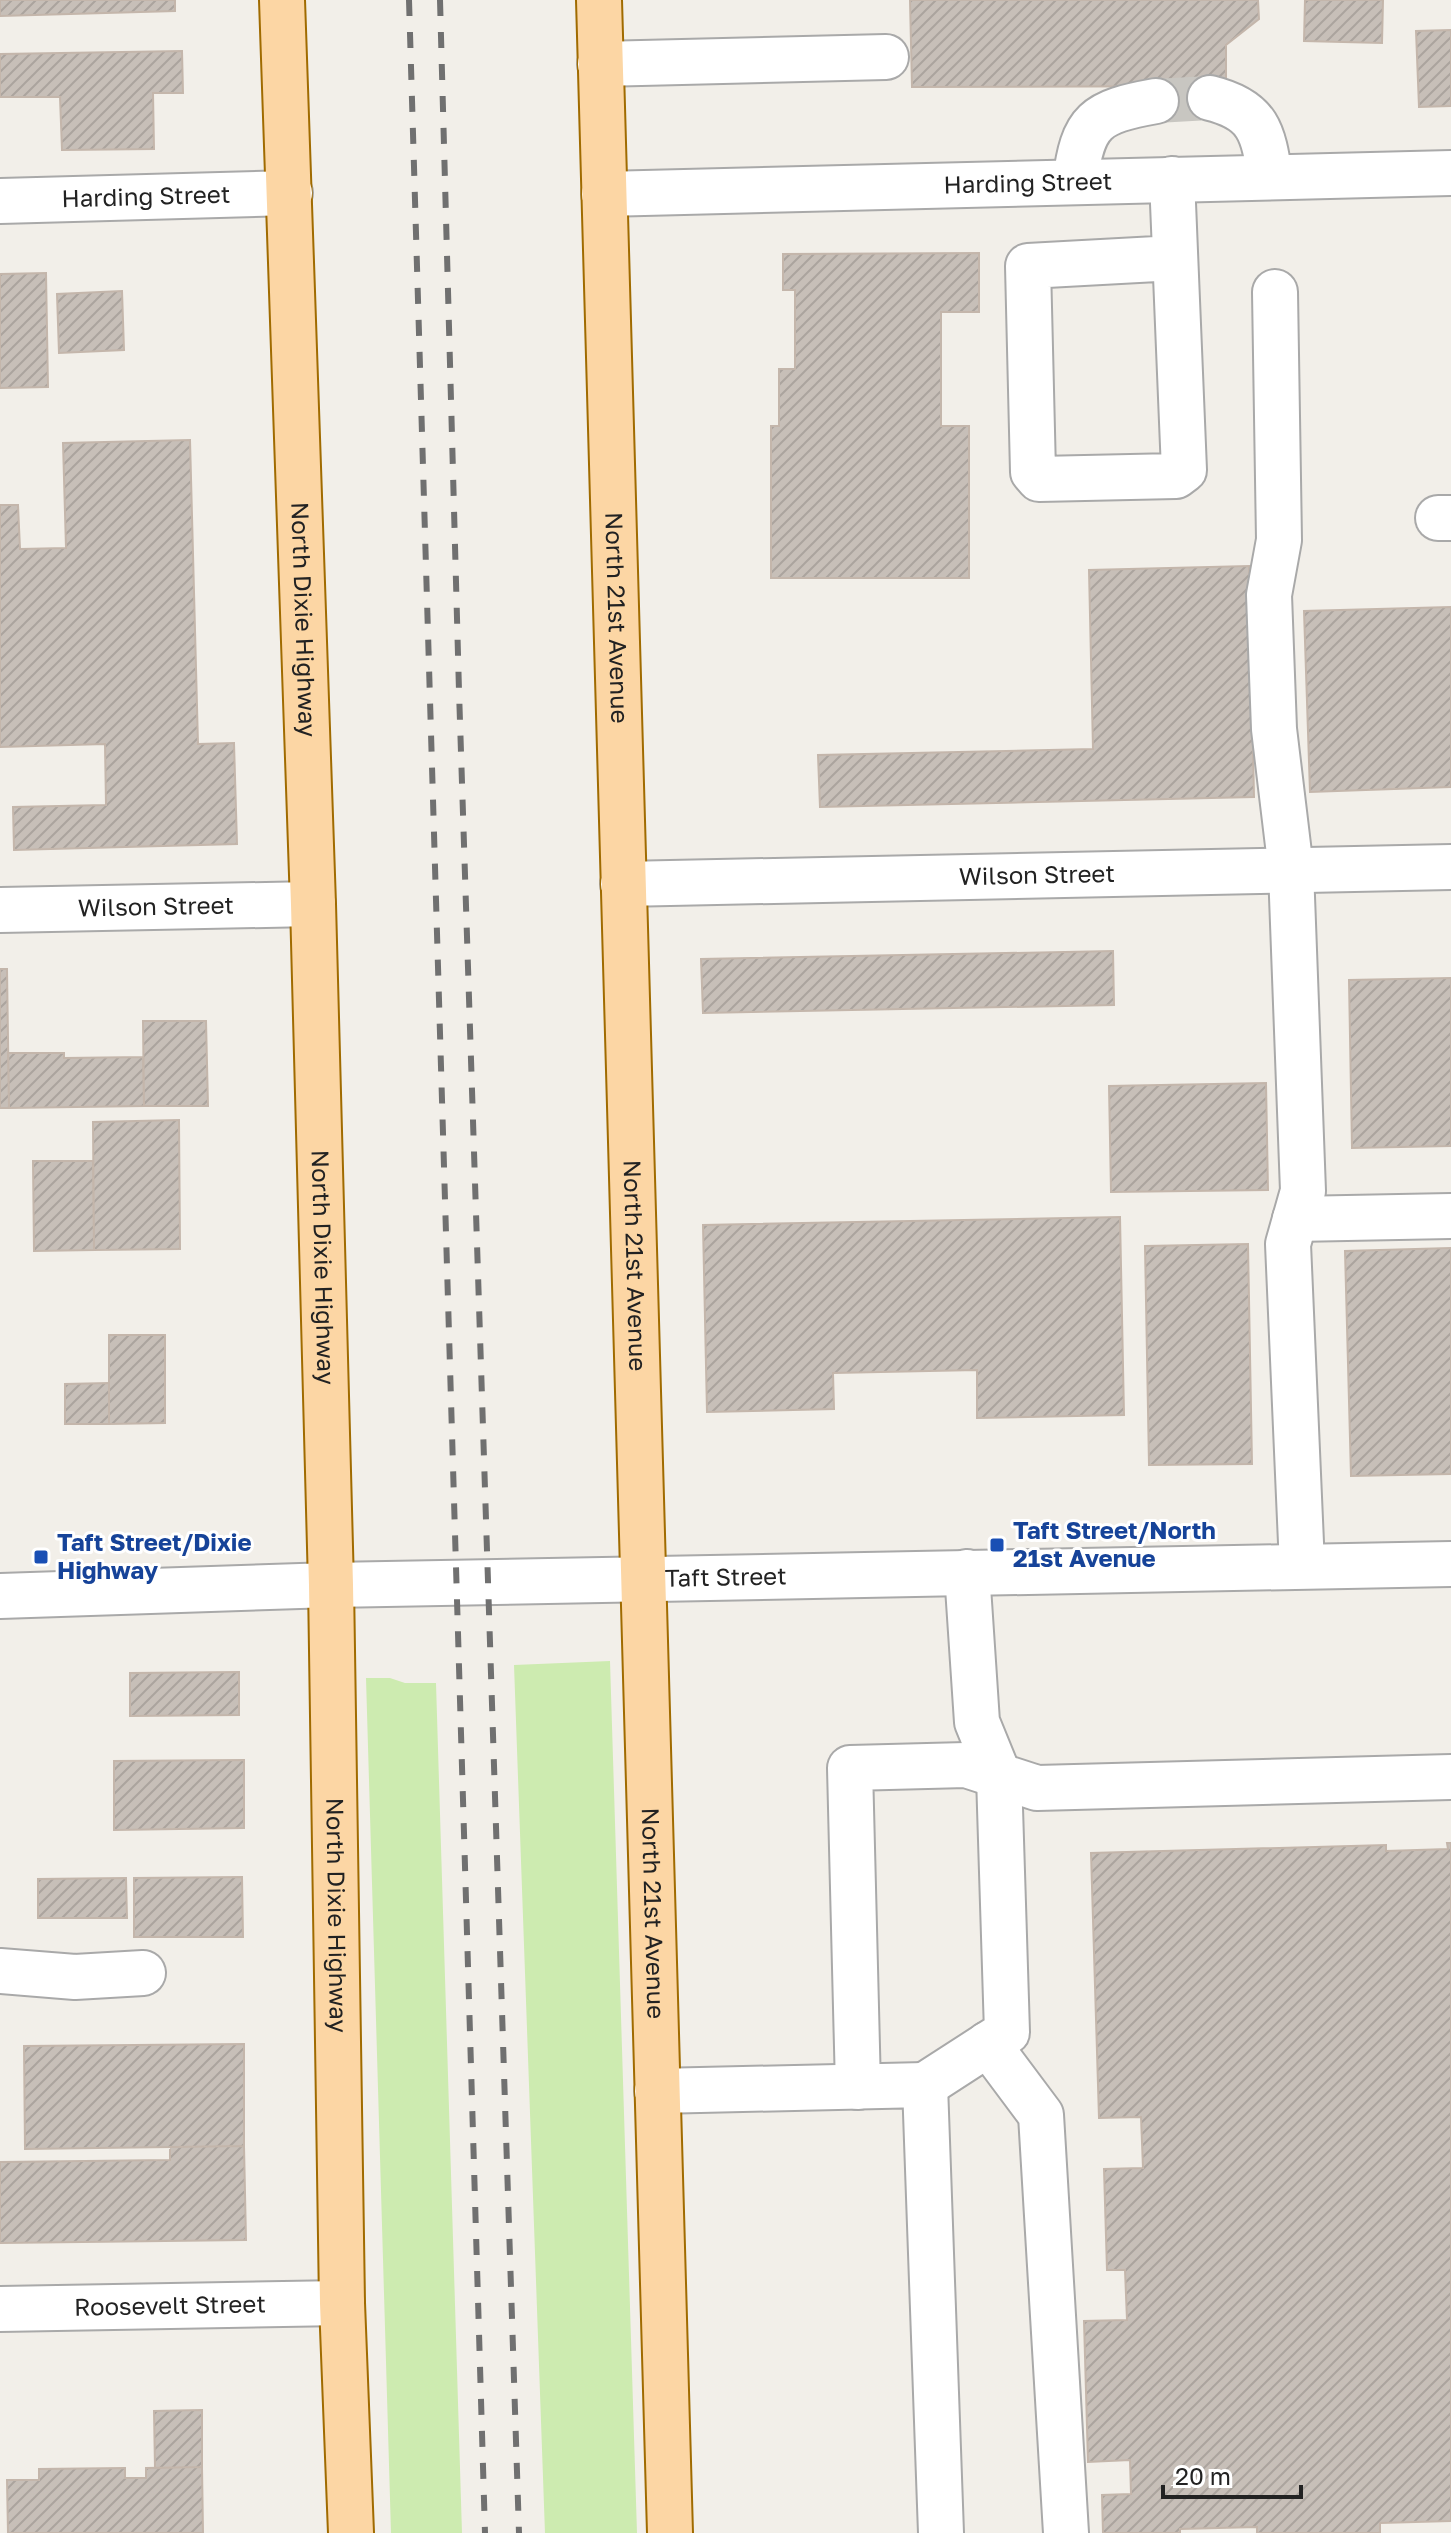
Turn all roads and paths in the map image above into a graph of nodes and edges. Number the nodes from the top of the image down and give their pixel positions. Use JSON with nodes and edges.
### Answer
{"nodes":[{"id":1,"x":282,"y":0,"type":"edge"},
{"id":2,"x":599,"y":0,"type":"edge"},
{"id":3,"x":886,"y":57,"type":"dead end"},
{"id":4,"x":600,"y":64,"type":"junction"},
{"id":5,"x":1210,"y":98,"type":"tunnel mouth"},
{"id":6,"x":1156,"y":101,"type":"tunnel mouth"},
{"id":7,"x":1451,"y":173,"type":"edge"},
{"id":8,"x":1270,"y":177,"type":"junction"},
{"id":9,"x":1172,"y":179,"type":"junction"},
{"id":10,"x":1075,"y":182,"type":"junction"},
{"id":11,"x":290,"y":193,"type":"junction"},
{"id":12,"x":604,"y":194,"type":"junction"},
{"id":13,"x":0,"y":201,"type":"edge"},
{"id":14,"x":1175,"y":258,"type":"junction"},
{"id":15,"x":1275,"y":292,"type":"dead end"},
{"id":16,"x":1451,"y":867,"type":"edge"},
{"id":17,"x":1291,"y":870,"type":"junction"},
{"id":18,"x":623,"y":884,"type":"junction"},
{"id":19,"x":313,"y":904,"type":"junction"},
{"id":20,"x":0,"y":910,"type":"edge"},
{"id":21,"x":1451,"y":1216,"type":"edge"},
{"id":22,"x":1295,"y":1219,"type":"junction"},
{"id":23,"x":1451,"y":1564,"type":"edge"},
{"id":24,"x":1302,"y":1566,"type":"junction"},
{"id":25,"x":967,"y":1572,"type":"junction"},
{"id":26,"x":643,"y":1579,"type":"junction"},
{"id":27,"x":331,"y":1585,"type":"junction"},
{"id":28,"x":0,"y":1596,"type":"edge"},
{"id":29,"x":999,"y":1776,"type":"junction"},
{"id":30,"x":1451,"y":1777,"type":"edge"},
{"id":31,"x":0,"y":1971,"type":"edge"},
{"id":32,"x":143,"y":1973,"type":"dead end"},
{"id":33,"x":988,"y":2044,"type":"junction"},
{"id":34,"x":925,"y":2085,"type":"junction"},
{"id":35,"x":858,"y":2087,"type":"junction"},
{"id":36,"x":657,"y":2091,"type":"junction"},
{"id":37,"x":342,"y":2303,"type":"junction"},
{"id":38,"x":0,"y":2309,"type":"edge"},
{"id":39,"x":351,"y":2533,"type":"edge"},
{"id":40,"x":670,"y":2533,"type":"edge"},
{"id":41,"x":941,"y":2533,"type":"edge"},
{"id":42,"x":1066,"y":2533,"type":"edge"}],
"edges":[{"from":1,"to":11,"type":"main road","name":"North Dixie Highway"},
{"from":2,"to":4,"type":"main road","name":"North 21st Avenue"},
{"from":3,"to":4,"type":"street"},
{"from":4,"to":12,"type":"main road","name":"North 21st Avenue"},
{"from":5,"to":8,"type":"street"},
{"from":6,"to":10,"type":"street"},
{"from":7,"to":8,"type":"street","name":"Harding Street"},
{"from":8,"to":9,"type":"street","name":"Harding Street"},
{"from":9,"to":10,"type":"street","name":"Harding Street"},
{"from":9,"to":14,"type":"street"},
{"from":10,"to":12,"type":"street","name":"Harding Street"},
{"from":11,"to":13,"type":"street","name":"Harding Street"},
{"from":11,"to":19,"type":"main road","name":"North Dixie Highway"},
{"from":12,"to":18,"type":"main road","name":"North 21st Avenue"},
{"from":14,"to":14,"type":"street"},
{"from":15,"to":17,"type":"street"},
{"from":16,"to":17,"type":"street","name":"Wilson Street"},
{"from":17,"to":18,"type":"street","name":"Wilson Street"},
{"from":17,"to":22,"type":"street"},
{"from":18,"to":26,"type":"main road","name":"North 21st Avenue"},
{"from":19,"to":20,"type":"street","name":"Wilson Street"},
{"from":19,"to":27,"type":"main road","name":"North Dixie Highway"},
{"from":21,"to":22,"type":"street"},
{"from":22,"to":24,"type":"street"},
{"from":23,"to":24,"type":"street","name":"Taft Street"},
{"from":24,"to":25,"type":"street","name":"Taft Street"},
{"from":25,"to":26,"type":"street","name":"Taft Street"},
{"from":25,"to":29,"type":"street"},
{"from":26,"to":27,"type":"street","name":"Taft Street"},
{"from":26,"to":36,"type":"main road","name":"North 21st Avenue"},
{"from":27,"to":28,"type":"street","name":"Taft Street"},
{"from":27,"to":37,"type":"main road","name":"North Dixie Highway"},
{"from":29,"to":30,"type":"street"},
{"from":29,"to":33,"type":"street"},
{"from":29,"to":35,"type":"street"},
{"from":31,"to":32,"type":"street"},
{"from":33,"to":34,"type":"street"},
{"from":33,"to":42,"type":"street"},
{"from":34,"to":35,"type":"street"},
{"from":34,"to":41,"type":"street"},
{"from":35,"to":36,"type":"street"},
{"from":36,"to":40,"type":"main road","name":"North 21st Avenue"},
{"from":37,"to":38,"type":"street","name":"Roosevelt Street"},
{"from":37,"to":39,"type":"main road","name":"North Dixie Highway"}]}
